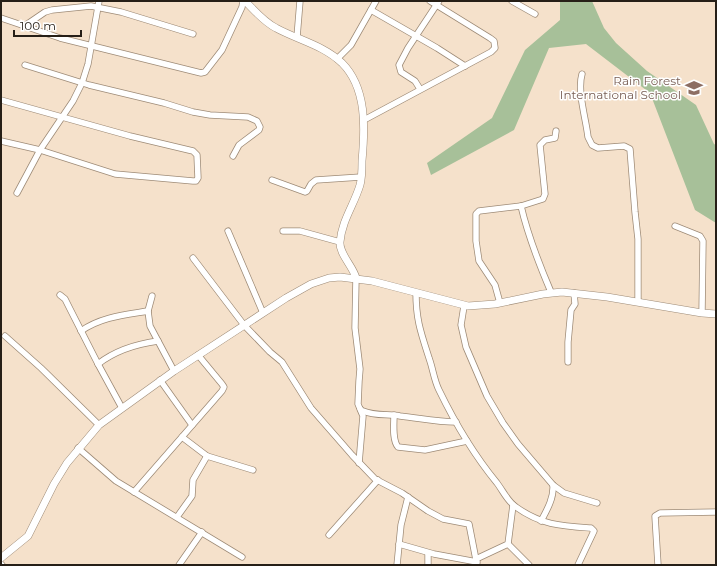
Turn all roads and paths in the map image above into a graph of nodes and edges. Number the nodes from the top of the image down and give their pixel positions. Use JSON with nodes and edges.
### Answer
{"nodes":[{"id":1,"x":243,"y":1,"type":"edge"},
{"id":2,"x":300,"y":1,"type":"edge"},
{"id":3,"x":376,"y":1,"type":"edge"},
{"id":4,"x":430,"y":1,"type":"edge"},
{"id":5,"x":512,"y":1,"type":"edge"},
{"id":6,"x":438,"y":3,"type":"edge"},
{"id":7,"x":99,"y":4,"type":"edge"},
{"id":8,"x":371,"y":10,"type":"junction"},
{"id":9,"x":535,"y":14,"type":"dead end"},
{"id":10,"x":1,"y":18,"type":"edge"},
{"id":11,"x":26,"y":25,"type":"junction"},
{"id":12,"x":193,"y":34,"type":"dead end"},
{"id":13,"x":416,"y":36,"type":"junction"},
{"id":14,"x":297,"y":37,"type":"junction"},
{"id":15,"x":92,"y":45,"type":"junction"},
{"id":16,"x":337,"y":59,"type":"junction"},
{"id":17,"x":25,"y":65,"type":"dead end"},
{"id":18,"x":465,"y":66,"type":"junction"},
{"id":19,"x":582,"y":74,"type":"dead end"},
{"id":20,"x":82,"y":83,"type":"junction"},
{"id":21,"x":420,"y":89,"type":"junction"},
{"id":22,"x":1,"y":100,"type":"edge"},
{"id":23,"x":62,"y":117,"type":"junction"},
{"id":24,"x":364,"y":120,"type":"junction"},
{"id":25,"x":556,"y":131,"type":"dead end"},
{"id":26,"x":1,"y":141,"type":"edge"},
{"id":27,"x":40,"y":150,"type":"junction"},
{"id":28,"x":233,"y":156,"type":"dead end"},
{"id":29,"x":361,"y":177,"type":"junction"},
{"id":30,"x":272,"y":180,"type":"dead end"},
{"id":31,"x":17,"y":193,"type":"dead end"},
{"id":32,"x":521,"y":206,"type":"junction"},
{"id":33,"x":675,"y":226,"type":"dead end"},
{"id":34,"x":228,"y":231,"type":"dead end"},
{"id":35,"x":283,"y":231,"type":"dead end"},
{"id":36,"x":340,"y":242,"type":"junction"},
{"id":37,"x":193,"y":258,"type":"dead end"},
{"id":38,"x":356,"y":278,"type":"junction"},
{"id":39,"x":551,"y":292,"type":"junction"},
{"id":40,"x":416,"y":293,"type":"junction"},
{"id":41,"x":574,"y":293,"type":"junction"},
{"id":42,"x":60,"y":295,"type":"dead end"},
{"id":43,"x":152,"y":296,"type":"dead end"},
{"id":44,"x":638,"y":302,"type":"junction"},
{"id":45,"x":500,"y":303,"type":"junction"},
{"id":46,"x":464,"y":306,"type":"junction"},
{"id":47,"x":148,"y":311,"type":"junction"},
{"id":48,"x":263,"y":313,"type":"junction"},
{"id":49,"x":702,"y":313,"type":"junction"},
{"id":50,"x":716,"y":314,"type":"edge"},
{"id":51,"x":244,"y":325,"type":"junction"},
{"id":52,"x":82,"y":331,"type":"junction"},
{"id":53,"x":5,"y":336,"type":"dead end"},
{"id":54,"x":158,"y":341,"type":"junction"},
{"id":55,"x":198,"y":355,"type":"junction"},
{"id":56,"x":568,"y":362,"type":"dead end"},
{"id":57,"x":98,"y":364,"type":"junction"},
{"id":58,"x":174,"y":370,"type":"junction"},
{"id":59,"x":160,"y":380,"type":"junction"},
{"id":60,"x":122,"y":408,"type":"junction"},
{"id":61,"x":360,"y":409,"type":"junction"},
{"id":62,"x":394,"y":415,"type":"junction"},
{"id":63,"x":456,"y":422,"type":"junction"},
{"id":64,"x":99,"y":425,"type":"junction"},
{"id":65,"x":192,"y":425,"type":"junction"},
{"id":66,"x":182,"y":437,"type":"junction"},
{"id":67,"x":467,"y":441,"type":"junction"},
{"id":68,"x":78,"y":448,"type":"junction"},
{"id":69,"x":207,"y":456,"type":"junction"},
{"id":70,"x":359,"y":462,"type":"junction"},
{"id":71,"x":253,"y":470,"type":"dead end"},
{"id":72,"x":378,"y":480,"type":"junction"},
{"id":73,"x":552,"y":485,"type":"junction"},
{"id":74,"x":134,"y":492,"type":"junction"},
{"id":75,"x":408,"y":497,"type":"junction"},
{"id":76,"x":597,"y":503,"type":"dead end"},
{"id":77,"x":514,"y":506,"type":"junction"},
{"id":78,"x":716,"y":512,"type":"edge"},
{"id":79,"x":177,"y":516,"type":"junction"},
{"id":80,"x":542,"y":521,"type":"junction"},
{"id":81,"x":202,"y":532,"type":"junction"},
{"id":82,"x":329,"y":535,"type":"dead end"},
{"id":83,"x":398,"y":544,"type":"junction"},
{"id":84,"x":508,"y":544,"type":"junction"},
{"id":85,"x":428,"y":553,"type":"junction"},
{"id":86,"x":242,"y":557,"type":"dead end"},
{"id":87,"x":1,"y":558,"type":"edge"},
{"id":88,"x":477,"y":562,"type":"edge"},
{"id":89,"x":179,"y":565,"type":"edge"},
{"id":90,"x":397,"y":565,"type":"edge"},
{"id":91,"x":428,"y":565,"type":"edge"},
{"id":92,"x":529,"y":565,"type":"edge"},
{"id":93,"x":578,"y":565,"type":"edge"},
{"id":94,"x":658,"y":565,"type":"edge"}],
"edges":[{"from":1,"to":14,"type":"street"},
{"from":1,"to":15,"type":"street"},
{"from":2,"to":14,"type":"street"},
{"from":3,"to":8,"type":"street"},
{"from":4,"to":6,"type":"street"},
{"from":5,"to":9,"type":"street"},
{"from":6,"to":13,"type":"street"},
{"from":6,"to":18,"type":"street"},
{"from":7,"to":11,"type":"street"},
{"from":7,"to":12,"type":"street"},
{"from":7,"to":15,"type":"street"},
{"from":8,"to":13,"type":"street"},
{"from":8,"to":16,"type":"street"},
{"from":10,"to":11,"type":"street"},
{"from":11,"to":15,"type":"street"},
{"from":13,"to":18,"type":"street"},
{"from":13,"to":21,"type":"street"},
{"from":14,"to":16,"type":"street"},
{"from":15,"to":20,"type":"street"},
{"from":16,"to":24,"type":"street"},
{"from":17,"to":20,"type":"street"},
{"from":18,"to":21,"type":"street"},
{"from":19,"to":44,"type":"street"},
{"from":20,"to":23,"type":"street"},
{"from":20,"to":28,"type":"street"},
{"from":21,"to":24,"type":"street"},
{"from":22,"to":23,"type":"street"},
{"from":23,"to":27,"type":"street"},
{"from":23,"to":27,"type":"street"},
{"from":24,"to":29,"type":"street"},
{"from":25,"to":32,"type":"street"},
{"from":26,"to":27,"type":"street"},
{"from":27,"to":31,"type":"street"},
{"from":29,"to":30,"type":"street"},
{"from":29,"to":36,"type":"street"},
{"from":32,"to":39,"type":"street"},
{"from":32,"to":45,"type":"street"},
{"from":33,"to":49,"type":"street"},
{"from":34,"to":48,"type":"street"},
{"from":35,"to":36,"type":"street"},
{"from":36,"to":38,"type":"street"},
{"from":37,"to":51,"type":"street"},
{"from":38,"to":40,"type":"street"},
{"from":38,"to":48,"type":"street"},
{"from":38,"to":61,"type":"street"},
{"from":39,"to":41,"type":"street"},
{"from":39,"to":45,"type":"street"},
{"from":40,"to":46,"type":"street"},
{"from":40,"to":63,"type":"street"},
{"from":41,"to":44,"type":"street"},
{"from":41,"to":56,"type":"street"},
{"from":42,"to":52,"type":"street"},
{"from":43,"to":47,"type":"street"},
{"from":44,"to":49,"type":"street"},
{"from":45,"to":46,"type":"street"},
{"from":46,"to":73,"type":"street"},
{"from":47,"to":52,"type":"street"},
{"from":47,"to":54,"type":"street"},
{"from":48,"to":51,"type":"street"},
{"from":49,"to":50,"type":"street"},
{"from":51,"to":55,"type":"street"},
{"from":51,"to":70,"type":"street"},
{"from":52,"to":57,"type":"street"},
{"from":53,"to":64,"type":"street"},
{"from":54,"to":57,"type":"street"},
{"from":54,"to":58,"type":"street"},
{"from":55,"to":58,"type":"street"},
{"from":55,"to":65,"type":"street"},
{"from":57,"to":60,"type":"street"},
{"from":58,"to":59,"type":"street"},
{"from":59,"to":60,"type":"street"},
{"from":59,"to":65,"type":"street"},
{"from":60,"to":64,"type":"street"},
{"from":61,"to":62,"type":"street"},
{"from":61,"to":70,"type":"street"},
{"from":62,"to":63,"type":"street"},
{"from":62,"to":67,"type":"street"},
{"from":63,"to":67,"type":"street"},
{"from":64,"to":68,"type":"street"},
{"from":65,"to":66,"type":"street"},
{"from":66,"to":69,"type":"street"},
{"from":66,"to":74,"type":"street"},
{"from":67,"to":77,"type":"street"},
{"from":68,"to":74,"type":"street"},
{"from":68,"to":87,"type":"street"},
{"from":69,"to":71,"type":"street"},
{"from":69,"to":79,"type":"street"},
{"from":70,"to":72,"type":"street"},
{"from":72,"to":75,"type":"street"},
{"from":72,"to":82,"type":"street"},
{"from":73,"to":76,"type":"street"},
{"from":73,"to":80,"type":"street"},
{"from":74,"to":79,"type":"street"},
{"from":75,"to":83,"type":"street"},
{"from":75,"to":88,"type":"street"},
{"from":77,"to":80,"type":"street"},
{"from":77,"to":84,"type":"street"},
{"from":78,"to":94,"type":"street"},
{"from":79,"to":81,"type":"street"},
{"from":80,"to":93,"type":"street"},
{"from":81,"to":86,"type":"street"},
{"from":81,"to":89,"type":"street"},
{"from":83,"to":85,"type":"street"},
{"from":83,"to":90,"type":"street"},
{"from":84,"to":88,"type":"street"},
{"from":84,"to":92,"type":"street"},
{"from":85,"to":88,"type":"street"},
{"from":85,"to":91,"type":"street"}]}
